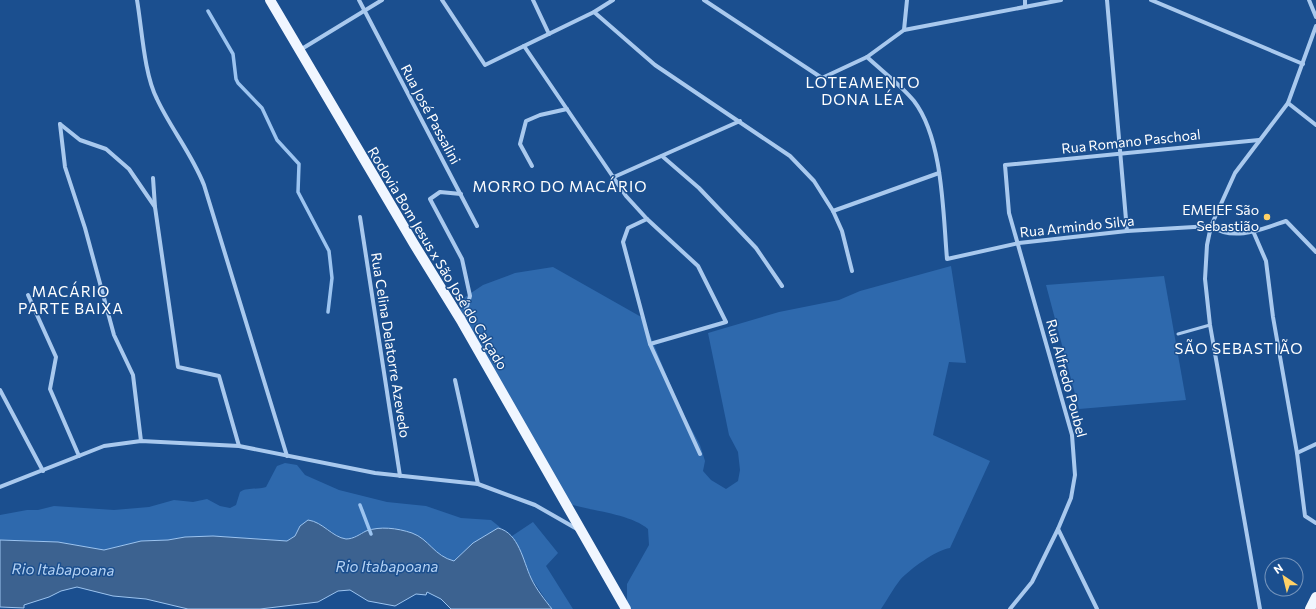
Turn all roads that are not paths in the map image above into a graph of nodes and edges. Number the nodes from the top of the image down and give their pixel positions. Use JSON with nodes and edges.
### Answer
{"nodes":[{"id":1,"x":137,"y":0,"type":"edge"},
{"id":2,"x":270,"y":0,"type":"edge"},
{"id":3,"x":359,"y":0,"type":"edge"},
{"id":4,"x":382,"y":0,"type":"edge"},
{"id":5,"x":442,"y":0,"type":"edge"},
{"id":6,"x":533,"y":0,"type":"edge"},
{"id":7,"x":613,"y":0,"type":"edge"},
{"id":8,"x":704,"y":0,"type":"edge"},
{"id":9,"x":908,"y":0,"type":"edge"},
{"id":10,"x":1025,"y":0,"type":"edge"},
{"id":11,"x":1061,"y":0,"type":"edge"},
{"id":12,"x":1107,"y":0,"type":"edge"},
{"id":13,"x":1151,"y":0,"type":"edge"},
{"id":14,"x":1309,"y":0,"type":"edge"},
{"id":15,"x":1025,"y":7,"type":"junction"},
{"id":16,"x":364,"y":12,"type":"junction"},
{"id":17,"x":594,"y":12,"type":"junction"},
{"id":18,"x":1316,"y":17,"type":"edge"},
{"id":19,"x":1316,"y":26,"type":"edge"},
{"id":20,"x":904,"y":30,"type":"junction"},
{"id":21,"x":550,"y":34,"type":"junction"},
{"id":22,"x":524,"y":46,"type":"junction"},
{"id":23,"x":299,"y":51,"type":"junction"},
{"id":24,"x":867,"y":57,"type":"junction"},
{"id":25,"x":1303,"y":64,"type":"junction"},
{"id":26,"x":1288,"y":103,"type":"junction"},
{"id":27,"x":567,"y":109,"type":"junction"},
{"id":28,"x":740,"y":121,"type":"junction"},
{"id":29,"x":1315,"y":123,"type":"edge"},
{"id":30,"x":1259,"y":140,"type":"junction"},
{"id":31,"x":1119,"y":154,"type":"junction"},
{"id":32,"x":662,"y":156,"type":"junction"},
{"id":33,"x":1005,"y":165,"type":"joint"},
{"id":34,"x":532,"y":166,"type":"dead end"},
{"id":35,"x":939,"y":173,"type":"junction"},
{"id":36,"x":614,"y":177,"type":"junction"},
{"id":37,"x":153,"y":178,"type":"dead end"},
{"id":38,"x":460,"y":194,"type":"junction"},
{"id":39,"x":155,"y":207,"type":"junction"},
{"id":40,"x":833,"y":211,"type":"junction"},
{"id":41,"x":360,"y":218,"type":"dead end"},
{"id":42,"x":647,"y":218,"type":"junction"},
{"id":43,"x":477,"y":226,"type":"dead end"},
{"id":44,"x":1211,"y":226,"type":"junction"},
{"id":45,"x":1126,"y":231,"type":"junction"},
{"id":46,"x":1253,"y":231,"type":"junction"},
{"id":47,"x":1019,"y":243,"type":"junction"},
{"id":48,"x":1316,"y":252,"type":"edge"},
{"id":49,"x":852,"y":271,"type":"dead end"},
{"id":50,"x":782,"y":286,"type":"dead end"},
{"id":51,"x":28,"y":295,"type":"dead end"},
{"id":52,"x":462,"y":322,"type":"junction"},
{"id":53,"x":1210,"y":325,"type":"junction"},
{"id":54,"x":1178,"y":334,"type":"dead end"},
{"id":55,"x":650,"y":344,"type":"junction"},
{"id":56,"x":455,"y":380,"type":"dead end"},
{"id":57,"x":0,"y":390,"type":"edge"},
{"id":58,"x":140,"y":441,"type":"junction"},
{"id":59,"x":1316,"y":444,"type":"edge"},
{"id":60,"x":239,"y":446,"type":"junction"},
{"id":61,"x":1297,"y":453,"type":"junction"},
{"id":62,"x":700,"y":454,"type":"dead end"},
{"id":63,"x":79,"y":456,"type":"junction"},
{"id":64,"x":287,"y":456,"type":"junction"},
{"id":65,"x":43,"y":471,"type":"junction"},
{"id":66,"x":400,"y":476,"type":"junction"},
{"id":67,"x":478,"y":484,"type":"junction"},
{"id":68,"x":0,"y":487,"type":"edge"},
{"id":69,"x":1316,"y":523,"type":"edge"},
{"id":70,"x":1058,"y":529,"type":"junction"},
{"id":71,"x":580,"y":531,"type":"junction"},
{"id":72,"x":1316,"y":597,"type":"edge"},
{"id":73,"x":626,"y":609,"type":"edge"},
{"id":74,"x":1010,"y":609,"type":"edge"},
{"id":75,"x":1097,"y":609,"type":"edge"},
{"id":76,"x":1260,"y":609,"type":"edge"},
{"id":77,"x":1310,"y":609,"type":"edge"}],
"edges":[{"from":1,"to":64,"type":"street"},
{"from":2,"to":23,"type":"main road","name":"Rodovia Bom Jesus x São José do Calçado"},
{"from":3,"to":16,"type":"street","name":"Rua José Passalini"},
{"from":4,"to":16,"type":"street"},
{"from":5,"to":22,"type":"street"},
{"from":6,"to":21,"type":"street"},
{"from":7,"to":17,"type":"street"},
{"from":8,"to":24,"type":"street"},
{"from":9,"to":20,"type":"street"},
{"from":10,"to":15,"type":"street"},
{"from":11,"to":15,"type":"street"},
{"from":12,"to":31,"type":"street"},
{"from":13,"to":25,"type":"street"},
{"from":14,"to":18,"type":"street"},
{"from":15,"to":20,"type":"street"},
{"from":16,"to":23,"type":"street"},
{"from":16,"to":38,"type":"street","name":"Rua José Passalini"},
{"from":17,"to":21,"type":"street"},
{"from":17,"to":28,"type":"street"},
{"from":19,"to":25,"type":"street"},
{"from":20,"to":24,"type":"street"},
{"from":21,"to":22,"type":"street"},
{"from":22,"to":27,"type":"street"},
{"from":23,"to":52,"type":"main road","name":"Rodovia Bom Jesus x São José do Calçado"},
{"from":24,"to":35,"type":"street"},
{"from":25,"to":26,"type":"street"},
{"from":26,"to":29,"type":"street"},
{"from":26,"to":30,"type":"street"},
{"from":27,"to":34,"type":"street"},
{"from":27,"to":36,"type":"street"},
{"from":28,"to":32,"type":"street"},
{"from":28,"to":40,"type":"street"},
{"from":30,"to":31,"type":"street","name":"Rua Romano Paschoal"},
{"from":30,"to":44,"type":"street"},
{"from":31,"to":33,"type":"street","name":"Rua Romano Paschoal"},
{"from":31,"to":45,"type":"street"},
{"from":32,"to":36,"type":"street"},
{"from":32,"to":50,"type":"street"},
{"from":33,"to":47,"type":"street","name":"Rua Alfredo Poubel"},
{"from":35,"to":40,"type":"street"},
{"from":35,"to":47,"type":"street","name":"Rua Armindo Silva"},
{"from":36,"to":42,"type":"street"},
{"from":37,"to":39,"type":"street"},
{"from":38,"to":43,"type":"street","name":"Rua José Passalini"},
{"from":38,"to":52,"type":"street"},
{"from":39,"to":58,"type":"street"},
{"from":39,"to":60,"type":"street"},
{"from":40,"to":49,"type":"street"},
{"from":41,"to":66,"type":"street","name":"Rua Celina Delatorre Azevedo"},
{"from":42,"to":55,"type":"street"},
{"from":42,"to":55,"type":"street"},
{"from":44,"to":45,"type":"street","name":"Rua Armindo Silva"},
{"from":44,"to":46,"type":"street"},
{"from":44,"to":53,"type":"street"},
{"from":45,"to":47,"type":"street","name":"Rua Armindo Silva"},
{"from":46,"to":48,"type":"street"},
{"from":46,"to":61,"type":"street"},
{"from":47,"to":70,"type":"street","name":"Rua Alfredo Poubel"},
{"from":51,"to":63,"type":"street"},
{"from":52,"to":71,"type":"main road","name":"Rodovia Bom Jesus x São José do Calçado"},
{"from":53,"to":54,"type":"lane"},
{"from":53,"to":76,"type":"street"},
{"from":55,"to":62,"type":"street"},
{"from":56,"to":67,"type":"street"},
{"from":57,"to":65,"type":"street"},
{"from":58,"to":60,"type":"street"},
{"from":58,"to":63,"type":"street"},
{"from":59,"to":61,"type":"street"},
{"from":60,"to":64,"type":"street"},
{"from":61,"to":69,"type":"street"},
{"from":63,"to":65,"type":"street"},
{"from":64,"to":66,"type":"street"},
{"from":65,"to":68,"type":"street"},
{"from":66,"to":67,"type":"street"},
{"from":67,"to":71,"type":"street"},
{"from":70,"to":74,"type":"street","name":"Rua Alfredo Poubel"},
{"from":70,"to":75,"type":"street"},
{"from":71,"to":73,"type":"main road","name":"Rodovia Bom Jesus x São José do Calçado"},
{"from":72,"to":77,"type":"main road"}]}
